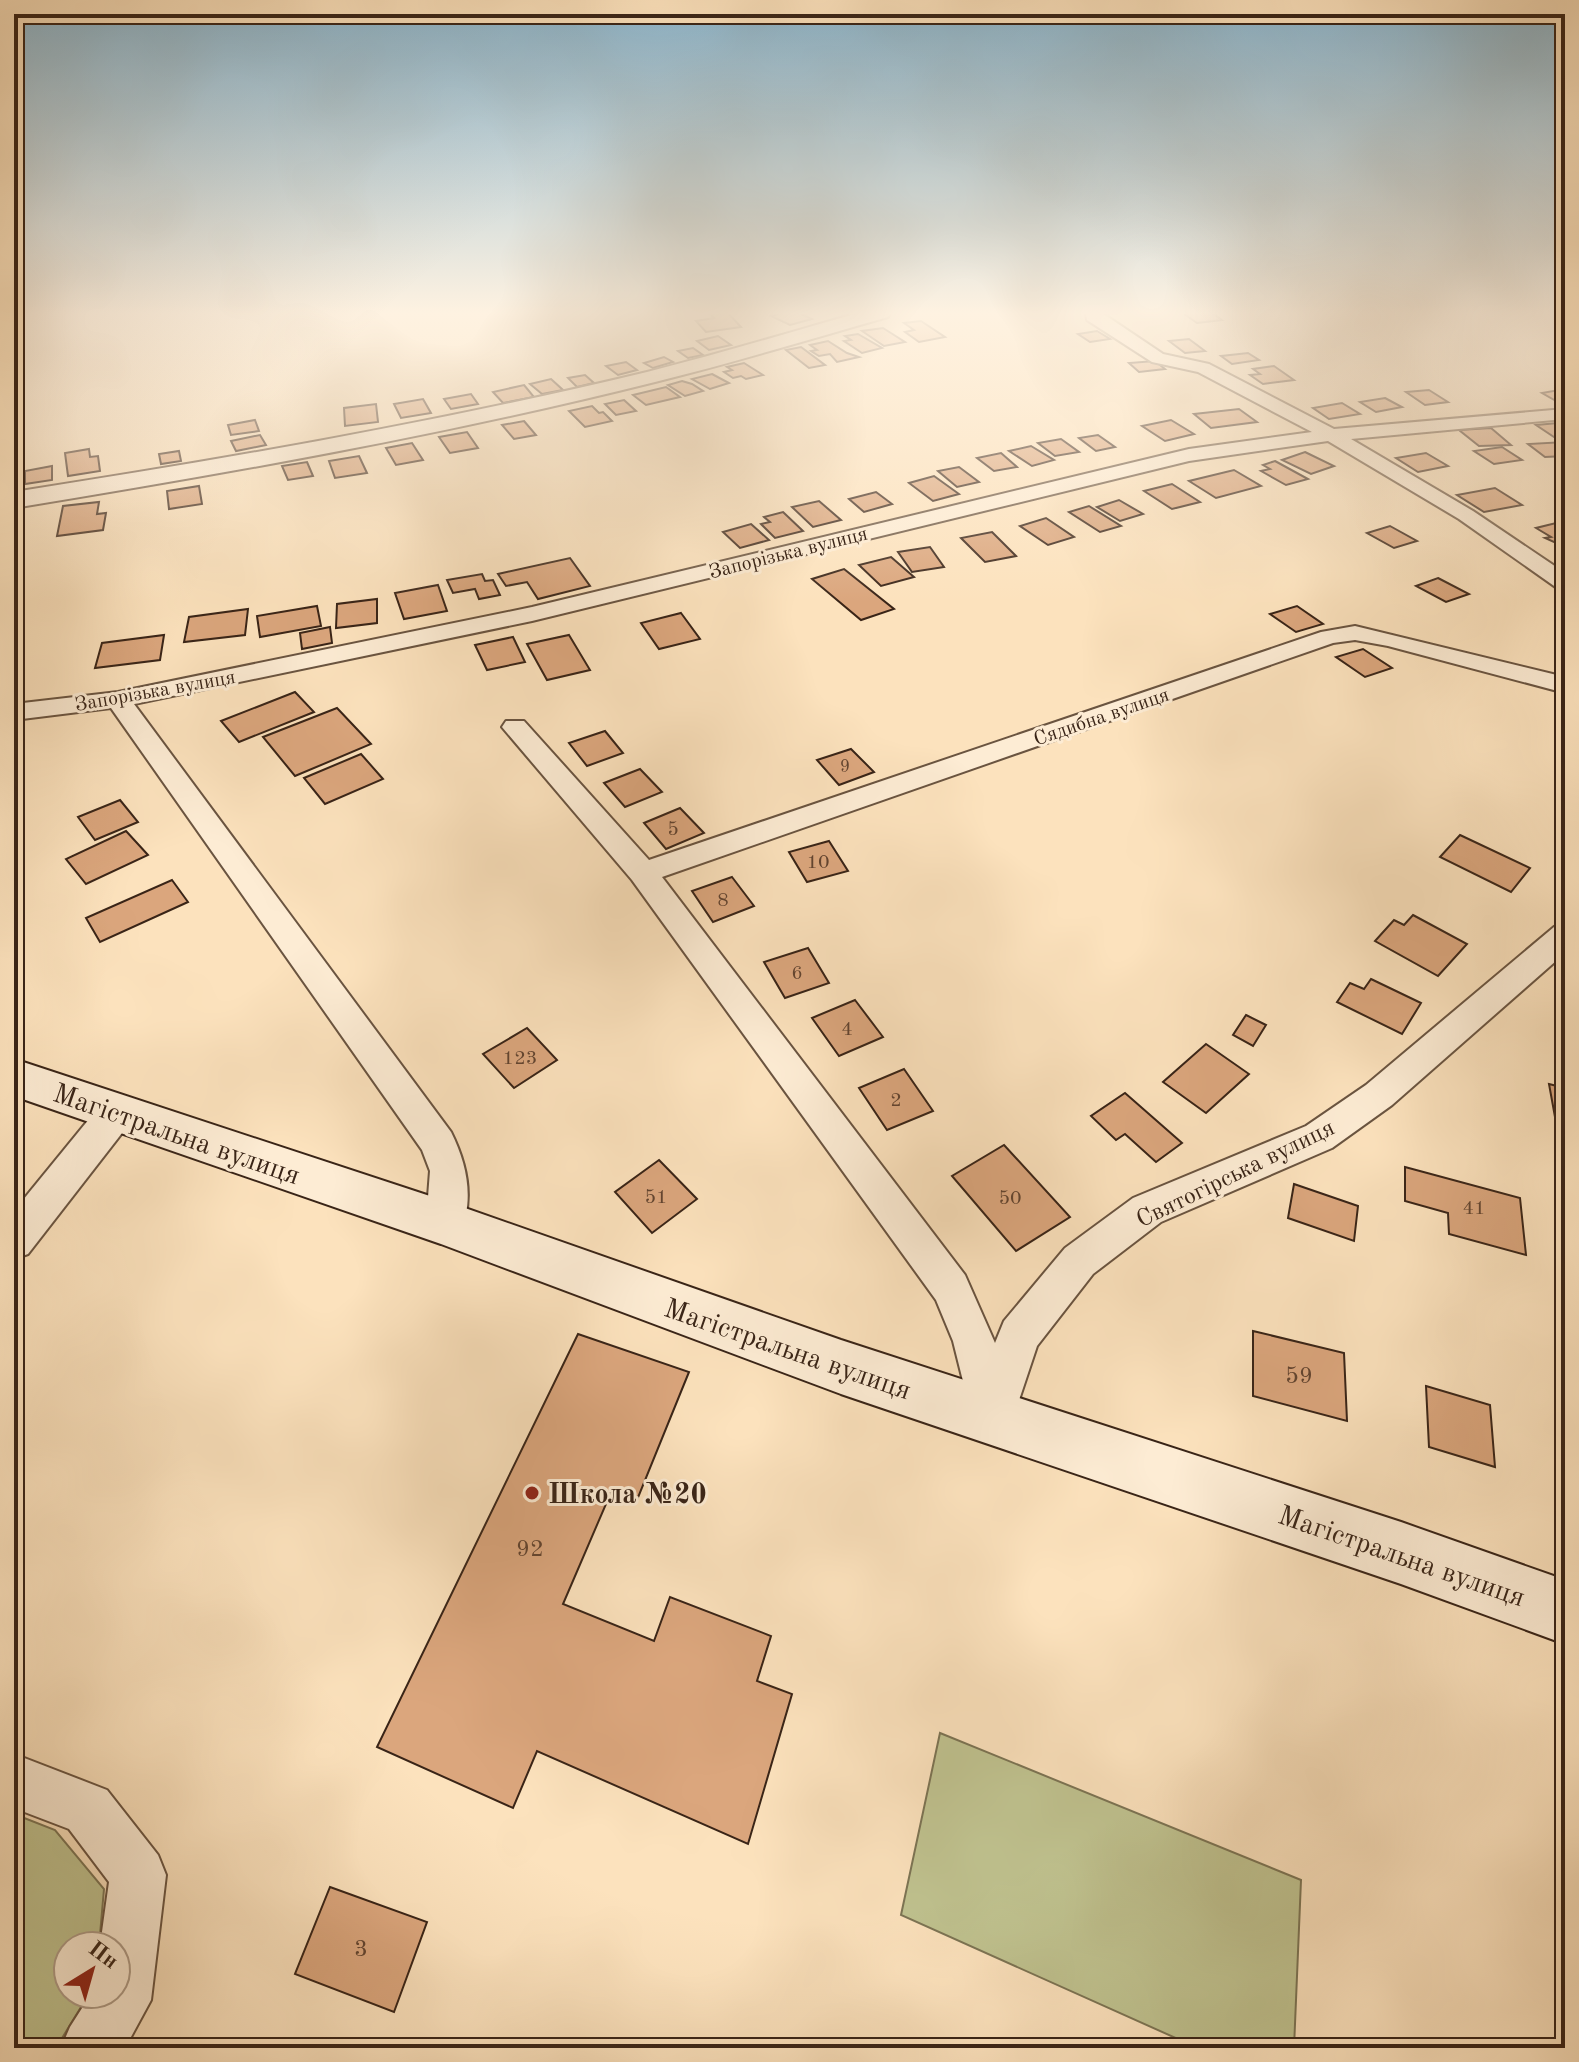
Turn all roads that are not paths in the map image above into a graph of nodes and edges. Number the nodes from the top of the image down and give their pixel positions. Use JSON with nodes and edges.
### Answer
{"nodes":[{"id":1,"x":504,"y":409,"type":"edge"},
{"id":2,"x":1282,"y":409,"type":"edge"},
{"id":3,"x":1565,"y":414,"type":"edge"},
{"id":4,"x":1331,"y":435,"type":"junction"},
{"id":5,"x":14,"y":500,"type":"edge"},
{"id":6,"x":1565,"y":583,"type":"edge"},
{"id":7,"x":1565,"y":685,"type":"edge"},
{"id":8,"x":118,"y":700,"type":"junction"},
{"id":9,"x":14,"y":712,"type":"edge"},
{"id":10,"x":515,"y":727,"type":"dead end"},
{"id":11,"x":643,"y":873,"type":"junction"},
{"id":12,"x":1565,"y":935,"type":"edge"},
{"id":13,"x":14,"y":1077,"type":"edge"},
{"id":14,"x":116,"y":1113,"type":"junction"},
{"id":15,"x":445,"y":1223,"type":"junction"},
{"id":16,"x":14,"y":1241,"type":"edge"},
{"id":17,"x":992,"y":1417,"type":"junction"},
{"id":18,"x":1565,"y":1612,"type":"edge"},
{"id":19,"x":14,"y":1781,"type":"edge"},
{"id":20,"x":91,"y":2048,"type":"edge"}],
"edges":[{"from":1,"to":5,"type":"street"},
{"from":2,"to":4,"type":"street"},
{"from":3,"to":4,"type":"street","name":"Запорізька вулиця"},
{"from":4,"to":6,"type":"street"},
{"from":4,"to":8,"type":"street","name":"Запорізька вулиця"},
{"from":7,"to":11,"type":"street","name":"Сядибна вулиця"},
{"from":8,"to":9,"type":"street","name":"Запорізька вулиця"},
{"from":8,"to":15,"type":"street"},
{"from":10,"to":11,"type":"street"},
{"from":11,"to":17,"type":"street"},
{"from":12,"to":17,"type":"street","name":"Святогірська вулиця"},
{"from":13,"to":14,"type":"main road","name":"Магістральна вулиця"},
{"from":14,"to":15,"type":"main road","name":"Магістральна вулиця"},
{"from":14,"to":16,"type":"street"},
{"from":15,"to":17,"type":"main road","name":"Магістральна вулиця"},
{"from":17,"to":18,"type":"main road","name":"Магістральна вулиця"},
{"from":19,"to":20,"type":"street"}]}
